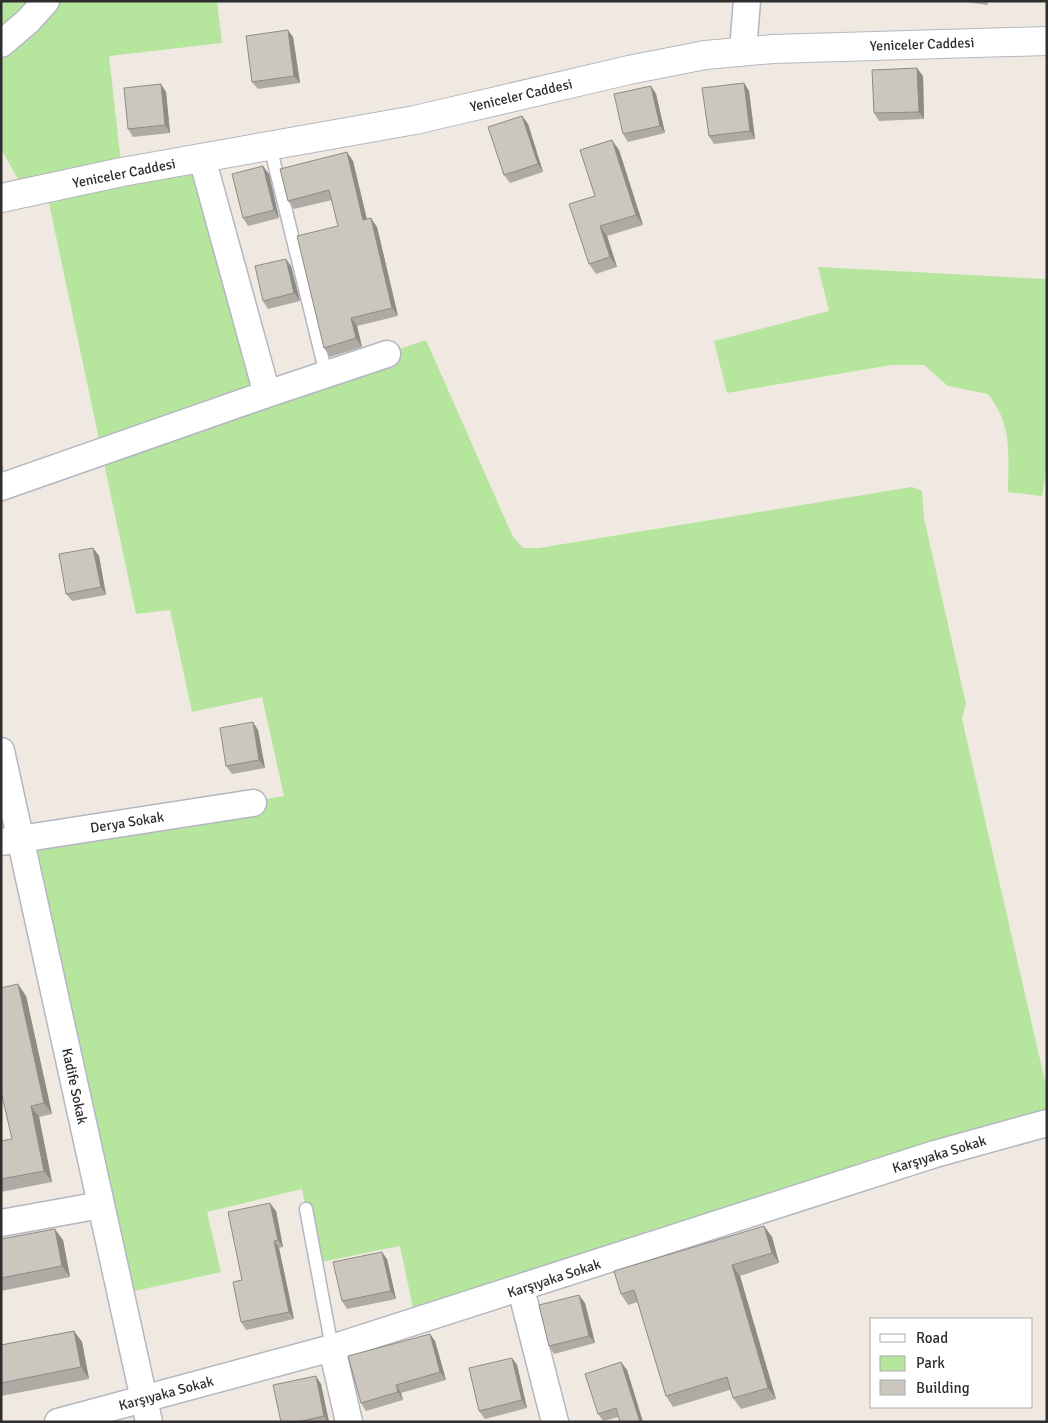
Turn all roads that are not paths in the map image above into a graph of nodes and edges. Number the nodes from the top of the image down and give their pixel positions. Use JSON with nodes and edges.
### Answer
{"nodes":[{"id":1,"x":46,"y":1,"type":"edge"},
{"id":2,"x":747,"y":1,"type":"edge"},
{"id":3,"x":1047,"y":41,"type":"edge"},
{"id":4,"x":1,"y":44,"type":"edge"},
{"id":5,"x":744,"y":50,"type":"junction"},
{"id":6,"x":270,"y":146,"type":"junction"},
{"id":7,"x":202,"y":158,"type":"junction"},
{"id":8,"x":1,"y":198,"type":"edge"},
{"id":9,"x":387,"y":354,"type":"dead end"},
{"id":10,"x":326,"y":374,"type":"junction"},
{"id":11,"x":267,"y":394,"type":"junction"},
{"id":12,"x":1,"y":487,"type":"edge"},
{"id":13,"x":1,"y":751,"type":"edge"},
{"id":14,"x":253,"y":803,"type":"dead end"},
{"id":15,"x":11,"y":841,"type":"edge"},
{"id":16,"x":1047,"y":1123,"type":"edge"},
{"id":17,"x":101,"y":1205,"type":"junction"},
{"id":18,"x":306,"y":1209,"type":"dead end"},
{"id":19,"x":1,"y":1223,"type":"edge"},
{"id":20,"x":522,"y":1289,"type":"junction"},
{"id":21,"x":332,"y":1348,"type":"junction"},
{"id":22,"x":147,"y":1410,"type":"edge"},
{"id":23,"x":58,"y":1422,"type":"edge"},
{"id":24,"x":348,"y":1422,"type":"edge"},
{"id":25,"x":555,"y":1422,"type":"edge"}],
"edges":[{"from":1,"to":4,"type":"street"},
{"from":2,"to":5,"type":"street"},
{"from":3,"to":5,"type":"street","name":"Yeniceler Caddesi"},
{"from":5,"to":6,"type":"street","name":"Yeniceler Caddesi"},
{"from":6,"to":7,"type":"street","name":"Yeniceler Caddesi"},
{"from":6,"to":10,"type":"lane"},
{"from":7,"to":8,"type":"street","name":"Yeniceler Caddesi"},
{"from":7,"to":11,"type":"street"},
{"from":9,"to":10,"type":"street"},
{"from":10,"to":11,"type":"street"},
{"from":11,"to":12,"type":"street"},
{"from":13,"to":15,"type":"street","name":"Kadife Sokak"},
{"from":14,"to":15,"type":"street","name":"Derya Sokak"},
{"from":15,"to":17,"type":"street","name":"Kadife Sokak"},
{"from":16,"to":20,"type":"street","name":"Karşıyaka Sokak"},
{"from":17,"to":19,"type":"street"},
{"from":17,"to":22,"type":"street","name":"Kadife Sokak"},
{"from":18,"to":21,"type":"lane"},
{"from":20,"to":21,"type":"street","name":"Karşıyaka Sokak"},
{"from":20,"to":25,"type":"street"},
{"from":21,"to":22,"type":"street","name":"Karşıyaka Sokak"},
{"from":21,"to":24,"type":"street"},
{"from":22,"to":23,"type":"street","name":"Karşıyaka Sokak"}]}
